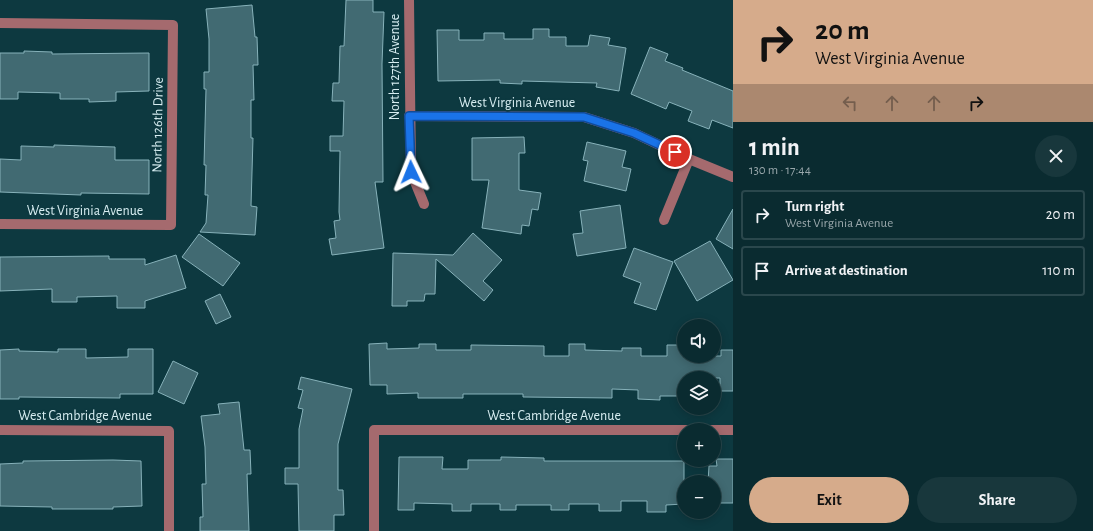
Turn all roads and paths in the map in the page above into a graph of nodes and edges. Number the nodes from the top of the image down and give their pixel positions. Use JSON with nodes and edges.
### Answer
{"nodes":[{"id":1,"x":409,"y":0,"type":"edge"},
{"id":2,"x":0,"y":23,"type":"edge"},
{"id":3,"x":409,"y":116,"type":"junction"},
{"id":4,"x":688,"y":159,"type":"junction"},
{"id":5,"x":733,"y":177,"type":"edge"},
{"id":6,"x":424,"y":204,"type":"dead end"},
{"id":7,"x":664,"y":220,"type":"dead end"},
{"id":8,"x":0,"y":224,"type":"edge"},
{"id":9,"x":171,"y":226,"type":"joint"},
{"id":10,"x":0,"y":430,"type":"edge"},
{"id":11,"x":733,"y":430,"type":"edge"},
{"id":12,"x":169,"y":531,"type":"edge"},
{"id":13,"x":374,"y":531,"type":"edge"}],
"edges":[{"from":1,"to":3,"type":"street","name":"North 127th Avenue"},
{"from":2,"to":9,"type":"street","name":"North 126th Drive"},
{"from":3,"to":4,"type":"street","name":"West Virginia Avenue"},
{"from":3,"to":6,"type":"street","name":"North 127th Avenue"},
{"from":4,"to":5,"type":"street","name":"West Virginia Avenue"},
{"from":4,"to":7,"type":"street"},
{"from":8,"to":9,"type":"street","name":"West Virginia Avenue"},
{"from":10,"to":12,"type":"street","name":"West Cambridge Avenue"},
{"from":11,"to":13,"type":"street","name":"West Cambridge Avenue"}]}
